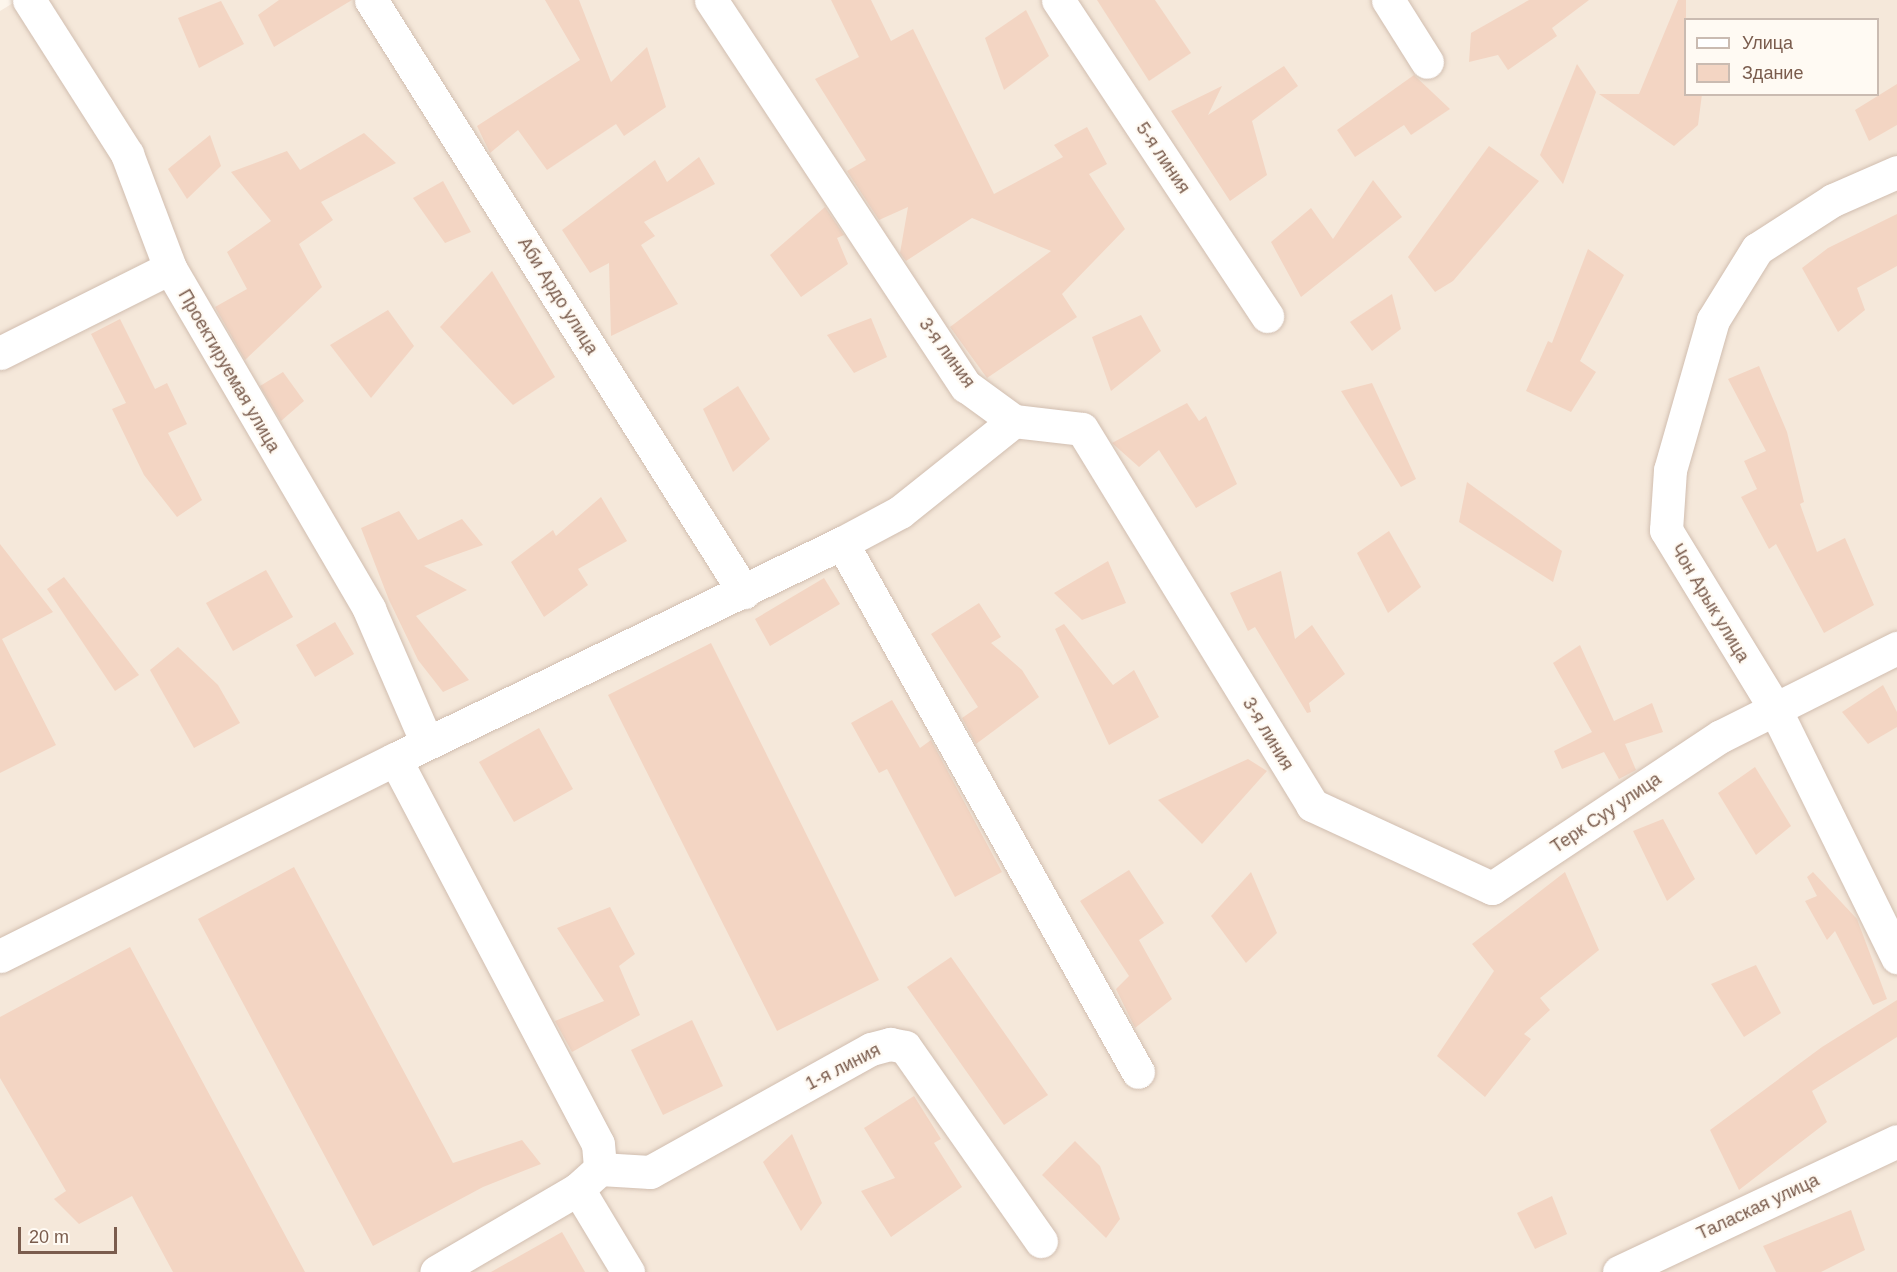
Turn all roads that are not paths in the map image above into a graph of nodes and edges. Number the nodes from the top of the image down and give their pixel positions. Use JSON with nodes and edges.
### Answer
{"nodes":[{"id":1,"x":29,"y":0,"type":"edge"},
{"id":2,"x":371,"y":0,"type":"edge"},
{"id":3,"x":711,"y":0,"type":"edge"},
{"id":4,"x":1058,"y":0,"type":"edge"},
{"id":5,"x":1388,"y":0,"type":"edge"},
{"id":6,"x":1427,"y":62,"type":"dead end"},
{"id":7,"x":1897,"y":172,"type":"edge"},
{"id":8,"x":171,"y":268,"type":"junction"},
{"id":9,"x":1268,"y":316,"type":"dead end"},
{"id":10,"x":0,"y":353,"type":"edge"},
{"id":11,"x":1014,"y":421,"type":"junction"},
{"id":12,"x":842,"y":543,"type":"junction"},
{"id":13,"x":744,"y":592,"type":"junction"},
{"id":14,"x":1897,"y":648,"type":"edge"},
{"id":15,"x":1774,"y":707,"type":"junction"},
{"id":16,"x":427,"y":743,"type":"junction"},
{"id":17,"x":394,"y":759,"type":"junction"},
{"id":18,"x":1312,"y":805,"type":"joint"},
{"id":19,"x":0,"y":956,"type":"edge"},
{"id":20,"x":1897,"y":957,"type":"edge"},
{"id":21,"x":1138,"y":1072,"type":"dead end"},
{"id":22,"x":1897,"y":1141,"type":"edge"},
{"id":23,"x":589,"y":1179,"type":"junction"},
{"id":24,"x":1041,"y":1241,"type":"dead end"},
{"id":25,"x":436,"y":1272,"type":"edge"},
{"id":26,"x":628,"y":1272,"type":"edge"},
{"id":27,"x":1619,"y":1272,"type":"edge"}],
"edges":[{"from":1,"to":8,"type":"street","name":"Проектируемая улица"},
{"from":2,"to":13,"type":"street","name":"Аби Ардо улица"},
{"from":3,"to":11,"type":"street","name":"3-я линия"},
{"from":4,"to":9,"type":"street","name":"5-я линия"},
{"from":5,"to":6,"type":"street"},
{"from":7,"to":15,"type":"street","name":"Чон Арык улица"},
{"from":8,"to":10,"type":"street"},
{"from":8,"to":16,"type":"street","name":"Проектируемая улица"},
{"from":11,"to":12,"type":"street"},
{"from":11,"to":18,"type":"street","name":"3-я линия"},
{"from":12,"to":13,"type":"street"},
{"from":12,"to":21,"type":"street"},
{"from":13,"to":16,"type":"street"},
{"from":14,"to":15,"type":"street","name":"Терк Суу улица"},
{"from":15,"to":18,"type":"street","name":"Терк Суу улица"},
{"from":15,"to":20,"type":"street","name":"Чон Арык улица"},
{"from":16,"to":17,"type":"street"},
{"from":17,"to":19,"type":"street"},
{"from":17,"to":23,"type":"street"},
{"from":22,"to":27,"type":"street","name":"Талаская улица"},
{"from":23,"to":24,"type":"street","name":"1-я линия"},
{"from":23,"to":25,"type":"street"},
{"from":23,"to":26,"type":"street"}]}
